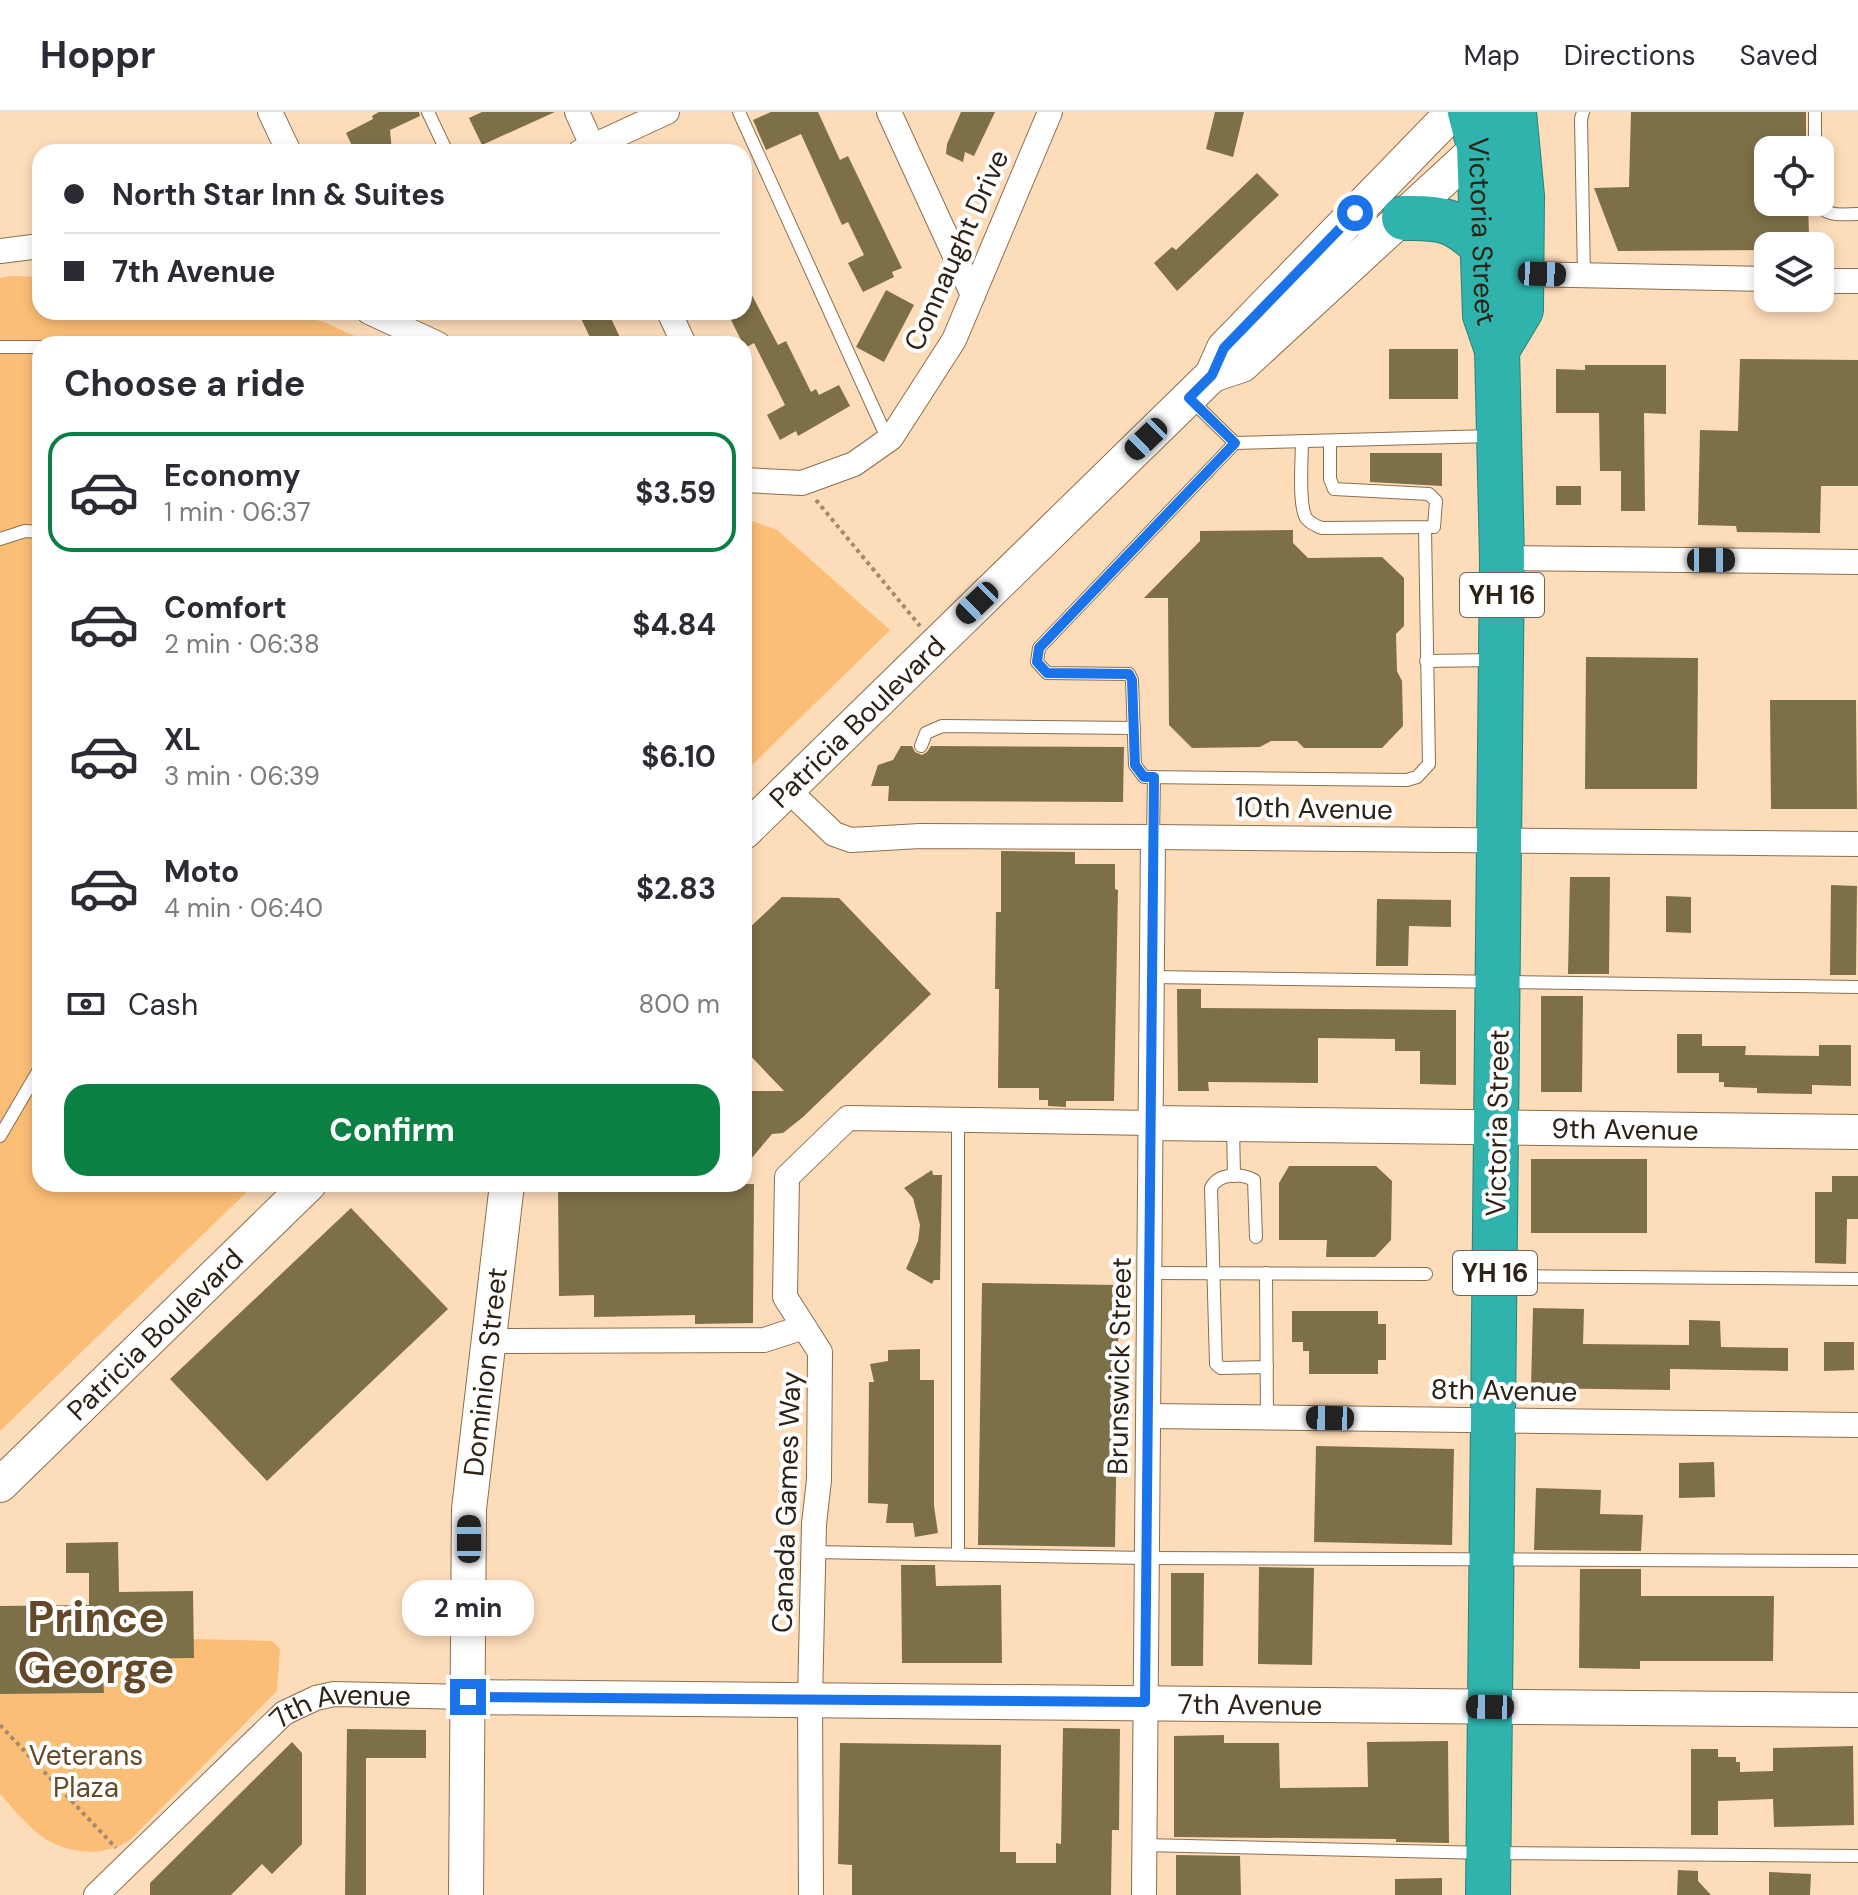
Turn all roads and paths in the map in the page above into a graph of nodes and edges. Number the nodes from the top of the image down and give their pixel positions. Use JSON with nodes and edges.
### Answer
{"nodes":[{"id":1,"x":270,"y":112,"type":"edge"},
{"id":2,"x":428,"y":112,"type":"edge"},
{"id":3,"x":577,"y":112,"type":"edge"},
{"id":4,"x":667,"y":112,"type":"edge"},
{"id":5,"x":739,"y":112,"type":"edge"},
{"id":6,"x":889,"y":112,"type":"edge"},
{"id":7,"x":1050,"y":112,"type":"edge"},
{"id":8,"x":1453,"y":112,"type":"edge"},
{"id":9,"x":1583,"y":112,"type":"edge"},
{"id":10,"x":1815,"y":112,"type":"edge"},
{"id":11,"x":1515,"y":113,"type":"edge"},
{"id":12,"x":1475,"y":129,"type":"edge"},
{"id":13,"x":1815,"y":136,"type":"edge"},
{"id":14,"x":285,"y":144,"type":"edge"},
{"id":15,"x":443,"y":144,"type":"edge"},
{"id":16,"x":587,"y":144,"type":"edge"},
{"id":17,"x":601,"y":144,"type":"edge"},
{"id":18,"x":1834,"y":214,"type":"edge"},
{"id":19,"x":1858,"y":214,"type":"edge"},
{"id":20,"x":1404,"y":218,"type":"junction"},
{"id":21,"x":1482,"y":246,"type":"junction"},
{"id":22,"x":32,"y":247,"type":"edge"},
{"id":23,"x":0,"y":251,"type":"edge"},
{"id":24,"x":1522,"y":274,"type":"junction"},
{"id":25,"x":1584,"y":275,"type":"junction"},
{"id":26,"x":1754,"y":279,"type":"edge"},
{"id":27,"x":1834,"y":281,"type":"edge"},
{"id":28,"x":1858,"y":281,"type":"edge"},
{"id":29,"x":973,"y":295,"type":"junction"},
{"id":30,"x":386,"y":320,"type":"edge"},
{"id":31,"x":421,"y":336,"type":"edge"},
{"id":32,"x":0,"y":347,"type":"edge"},
{"id":33,"x":32,"y":347,"type":"edge"},
{"id":34,"x":1497,"y":350,"type":"junction"},
{"id":35,"x":1201,"y":386,"type":"junction"},
{"id":36,"x":1499,"y":435,"type":"junction"},
{"id":37,"x":888,"y":440,"type":"junction"},
{"id":38,"x":1302,"y":441,"type":"junction"},
{"id":39,"x":1330,"y":441,"type":"junction"},
{"id":40,"x":1235,"y":443,"type":"junction"},
{"id":41,"x":752,"y":479,"type":"edge"},
{"id":42,"x":802,"y":483,"type":"junction"},
{"id":43,"x":1425,"y":529,"type":"junction"},
{"id":44,"x":32,"y":531,"type":"edge"},
{"id":45,"x":0,"y":539,"type":"edge"},
{"id":46,"x":1502,"y":558,"type":"junction"},
{"id":47,"x":1858,"y":562,"type":"edge"},
{"id":48,"x":934,"y":644,"type":"junction"},
{"id":49,"x":1501,"y":660,"type":"junction"},
{"id":50,"x":1426,"y":661,"type":"junction"},
{"id":51,"x":1134,"y":728,"type":"junction"},
{"id":52,"x":921,"y":746,"type":"dead end"},
{"id":53,"x":1154,"y":777,"type":"junction"},
{"id":54,"x":788,"y":790,"type":"junction"},
{"id":55,"x":752,"y":824,"type":"edge"},
{"id":56,"x":1153,"y":837,"type":"junction"},
{"id":57,"x":1500,"y":840,"type":"junction"},
{"id":58,"x":1858,"y":844,"type":"edge"},
{"id":59,"x":1152,"y":977,"type":"junction"},
{"id":60,"x":1498,"y":981,"type":"junction"},
{"id":61,"x":1858,"y":987,"type":"edge"},
{"id":62,"x":32,"y":1082,"type":"edge"},
{"id":63,"x":958,"y":1119,"type":"junction"},
{"id":64,"x":1151,"y":1123,"type":"junction"},
{"id":65,"x":1233,"y":1124,"type":"junction"},
{"id":66,"x":1497,"y":1126,"type":"junction"},
{"id":67,"x":1858,"y":1132,"type":"edge"},
{"id":68,"x":0,"y":1136,"type":"edge"},
{"id":69,"x":1234,"y":1176,"type":"junction"},
{"id":70,"x":301,"y":1192,"type":"edge"},
{"id":71,"x":501,"y":1192,"type":"edge"},
{"id":72,"x":1256,"y":1237,"type":"dead end"},
{"id":73,"x":1150,"y":1273,"type":"junction"},
{"id":74,"x":1214,"y":1273,"type":"junction"},
{"id":75,"x":1266,"y":1273,"type":"junction"},
{"id":76,"x":1426,"y":1274,"type":"dead end"},
{"id":77,"x":1495,"y":1276,"type":"junction"},
{"id":78,"x":1858,"y":1279,"type":"edge"},
{"id":79,"x":804,"y":1327,"type":"junction"},
{"id":80,"x":488,"y":1341,"type":"junction"},
{"id":81,"x":1267,"y":1367,"type":"junction"},
{"id":82,"x":1149,"y":1416,"type":"junction"},
{"id":83,"x":1267,"y":1418,"type":"junction"},
{"id":84,"x":1494,"y":1420,"type":"junction"},
{"id":85,"x":1858,"y":1425,"type":"edge"},
{"id":86,"x":0,"y":1485,"type":"edge"},
{"id":87,"x":813,"y":1552,"type":"junction"},
{"id":88,"x":958,"y":1553,"type":"junction"},
{"id":89,"x":1147,"y":1558,"type":"junction"},
{"id":90,"x":1492,"y":1558,"type":"junction"},
{"id":91,"x":1858,"y":1561,"type":"edge"},
{"id":92,"x":468,"y":1697,"type":"junction"},
{"id":93,"x":810,"y":1700,"type":"junction"},
{"id":94,"x":1145,"y":1702,"type":"junction"},
{"id":95,"x":1490,"y":1707,"type":"junction"},
{"id":96,"x":1858,"y":1710,"type":"edge"},
{"id":97,"x":0,"y":1725,"type":"edge"},
{"id":98,"x":1144,"y":1845,"type":"junction"},
{"id":99,"x":1858,"y":1856,"type":"edge"},
{"id":100,"x":129,"y":1861,"type":"junction"},
{"id":101,"x":1488,"y":1874,"type":"edge"},
{"id":102,"x":96,"y":1895,"type":"edge"},
{"id":103,"x":466,"y":1895,"type":"edge"},
{"id":104,"x":811,"y":1895,"type":"edge"},
{"id":105,"x":1144,"y":1895,"type":"edge"}],
"edges":[{"from":1,"to":14,"type":"street"},
{"from":2,"to":15,"type":"lane"},
{"from":3,"to":16,"type":"street"},
{"from":4,"to":17,"type":"street"},
{"from":5,"to":37,"type":"lane"},
{"from":6,"to":29,"type":"street"},
{"from":7,"to":29,"type":"street","name":"Connaught Drive"},
{"from":8,"to":35,"type":"street","name":"Patricia Boulevard"},
{"from":9,"to":25,"type":"lane"},
{"from":10,"to":13,"type":"lane"},
{"from":11,"to":12,"type":"street","name":"Patricia Boulevard"},
{"from":11,"to":24,"type":"highway","name":"Victoria Street"},
{"from":12,"to":20,"type":"street","name":"Patricia Boulevard"},
{"from":12,"to":21,"type":"highway","name":"Victoria Street","number":"YH 16"},
{"from":18,"to":19,"type":"lane"},
{"from":20,"to":21,"type":"highway"},
{"from":20,"to":35,"type":"street","name":"Patricia Boulevard"},
{"from":21,"to":34,"type":"highway","name":"Victoria Street","number":"YH 16"},
{"from":22,"to":23,"type":"street"},
{"from":24,"to":25,"type":"street"},
{"from":24,"to":34,"type":"highway","name":"Victoria Street"},
{"from":25,"to":26,"type":"street"},
{"from":27,"to":28,"type":"street"},
{"from":29,"to":37,"type":"street","name":"Connaught Drive"},
{"from":30,"to":31,"type":"street"},
{"from":32,"to":33,"type":"lane"},
{"from":34,"to":36,"type":"highway","name":"Victoria Street","number":"YH 16"},
{"from":35,"to":40,"type":"lane"},
{"from":35,"to":48,"type":"street","name":"Patricia Boulevard"},
{"from":36,"to":39,"type":"lane"},
{"from":36,"to":46,"type":"highway","name":"Victoria Street","number":"YH 16"},
{"from":37,"to":42,"type":"street","name":"Connaught Drive"},
{"from":38,"to":39,"type":"lane"},
{"from":38,"to":40,"type":"lane"},
{"from":38,"to":43,"type":"lane"},
{"from":39,"to":43,"type":"lane"},
{"from":40,"to":51,"type":"lane"},
{"from":41,"to":42,"type":"street","name":"Connaught Drive"},
{"from":42,"to":48,"type":"path"},
{"from":43,"to":50,"type":"lane"},
{"from":44,"to":45,"type":"lane"},
{"from":46,"to":47,"type":"street"},
{"from":46,"to":49,"type":"highway","name":"Victoria Street","number":"YH 16"},
{"from":48,"to":54,"type":"street","name":"Patricia Boulevard"},
{"from":49,"to":50,"type":"lane"},
{"from":49,"to":57,"type":"highway","name":"Victoria Street","number":"YH 16"},
{"from":50,"to":53,"type":"lane"},
{"from":51,"to":52,"type":"lane"},
{"from":51,"to":53,"type":"lane"},
{"from":53,"to":56,"type":"lane"},
{"from":54,"to":55,"type":"street","name":"Patricia Boulevard"},
{"from":54,"to":56,"type":"street","name":"10th Avenue"},
{"from":56,"to":57,"type":"street","name":"10th Avenue"},
{"from":56,"to":59,"type":"street","name":"Brunswick Street"},
{"from":57,"to":58,"type":"street","name":"10th Avenue"},
{"from":57,"to":60,"type":"highway","name":"Victoria Street","number":"YH 16"},
{"from":59,"to":60,"type":"lane"},
{"from":59,"to":64,"type":"street","name":"Brunswick Street"},
{"from":60,"to":61,"type":"lane"},
{"from":60,"to":66,"type":"highway","name":"Victoria Street","number":"YH 16"},
{"from":62,"to":68,"type":"lane"},
{"from":63,"to":64,"type":"street","name":"Canada Games Way"},
{"from":63,"to":79,"type":"street","name":"Canada Games Way"},
{"from":63,"to":88,"type":"lane"},
{"from":64,"to":65,"type":"street","name":"9th Avenue"},
{"from":64,"to":73,"type":"street","name":"Brunswick Street"},
{"from":65,"to":66,"type":"street","name":"9th Avenue"},
{"from":65,"to":69,"type":"lane"},
{"from":66,"to":67,"type":"street","name":"9th Avenue"},
{"from":66,"to":77,"type":"highway","name":"Victoria Street","number":"YH 16"},
{"from":69,"to":72,"type":"lane"},
{"from":69,"to":74,"type":"lane"},
{"from":70,"to":86,"type":"street","name":"Patricia Boulevard"},
{"from":71,"to":80,"type":"street","name":"Dominion Street"},
{"from":73,"to":74,"type":"lane"},
{"from":73,"to":82,"type":"street","name":"Brunswick Street"},
{"from":74,"to":75,"type":"lane"},
{"from":74,"to":81,"type":"lane"},
{"from":75,"to":76,"type":"lane"},
{"from":75,"to":81,"type":"lane"},
{"from":77,"to":78,"type":"lane"},
{"from":77,"to":84,"type":"highway","name":"Victoria Street","number":"YH 16"},
{"from":79,"to":80,"type":"street"},
{"from":79,"to":87,"type":"street","name":"Canada Games Way"},
{"from":80,"to":92,"type":"street","name":"Dominion Street"},
{"from":81,"to":83,"type":"lane"},
{"from":82,"to":83,"type":"street","name":"8th Avenue"},
{"from":82,"to":89,"type":"street","name":"Brunswick Street"},
{"from":83,"to":84,"type":"street","name":"8th Avenue"},
{"from":84,"to":85,"type":"street","name":"8th Avenue"},
{"from":84,"to":90,"type":"highway","name":"Victoria Street","number":"YH 16"},
{"from":87,"to":88,"type":"lane"},
{"from":87,"to":93,"type":"street","name":"Canada Games Way"},
{"from":88,"to":89,"type":"lane"},
{"from":89,"to":90,"type":"lane"},
{"from":89,"to":94,"type":"street","name":"Brunswick Street"},
{"from":90,"to":91,"type":"lane"},
{"from":90,"to":95,"type":"highway","name":"Victoria Street","number":"YH 16"},
{"from":92,"to":93,"type":"street","name":"7th Avenue"},
{"from":92,"to":100,"type":"street","name":"7th Avenue"},
{"from":92,"to":103,"type":"street","name":"Dominion Street"},
{"from":93,"to":94,"type":"street","name":"7th Avenue"},
{"from":93,"to":104,"type":"street","name":"Canada Games Way"},
{"from":94,"to":95,"type":"street","name":"7th Avenue"},
{"from":94,"to":98,"type":"street","name":"Brunswick Street"},
{"from":95,"to":96,"type":"street","name":"7th Avenue"},
{"from":95,"to":101,"type":"highway","name":"Victoria Street","number":"YH 16"},
{"from":97,"to":100,"type":"path"},
{"from":98,"to":101,"type":"lane"},
{"from":98,"to":105,"type":"street","name":"Brunswick Street"},
{"from":99,"to":101,"type":"lane"},
{"from":100,"to":102,"type":"street","name":"7th Avenue"}]}
